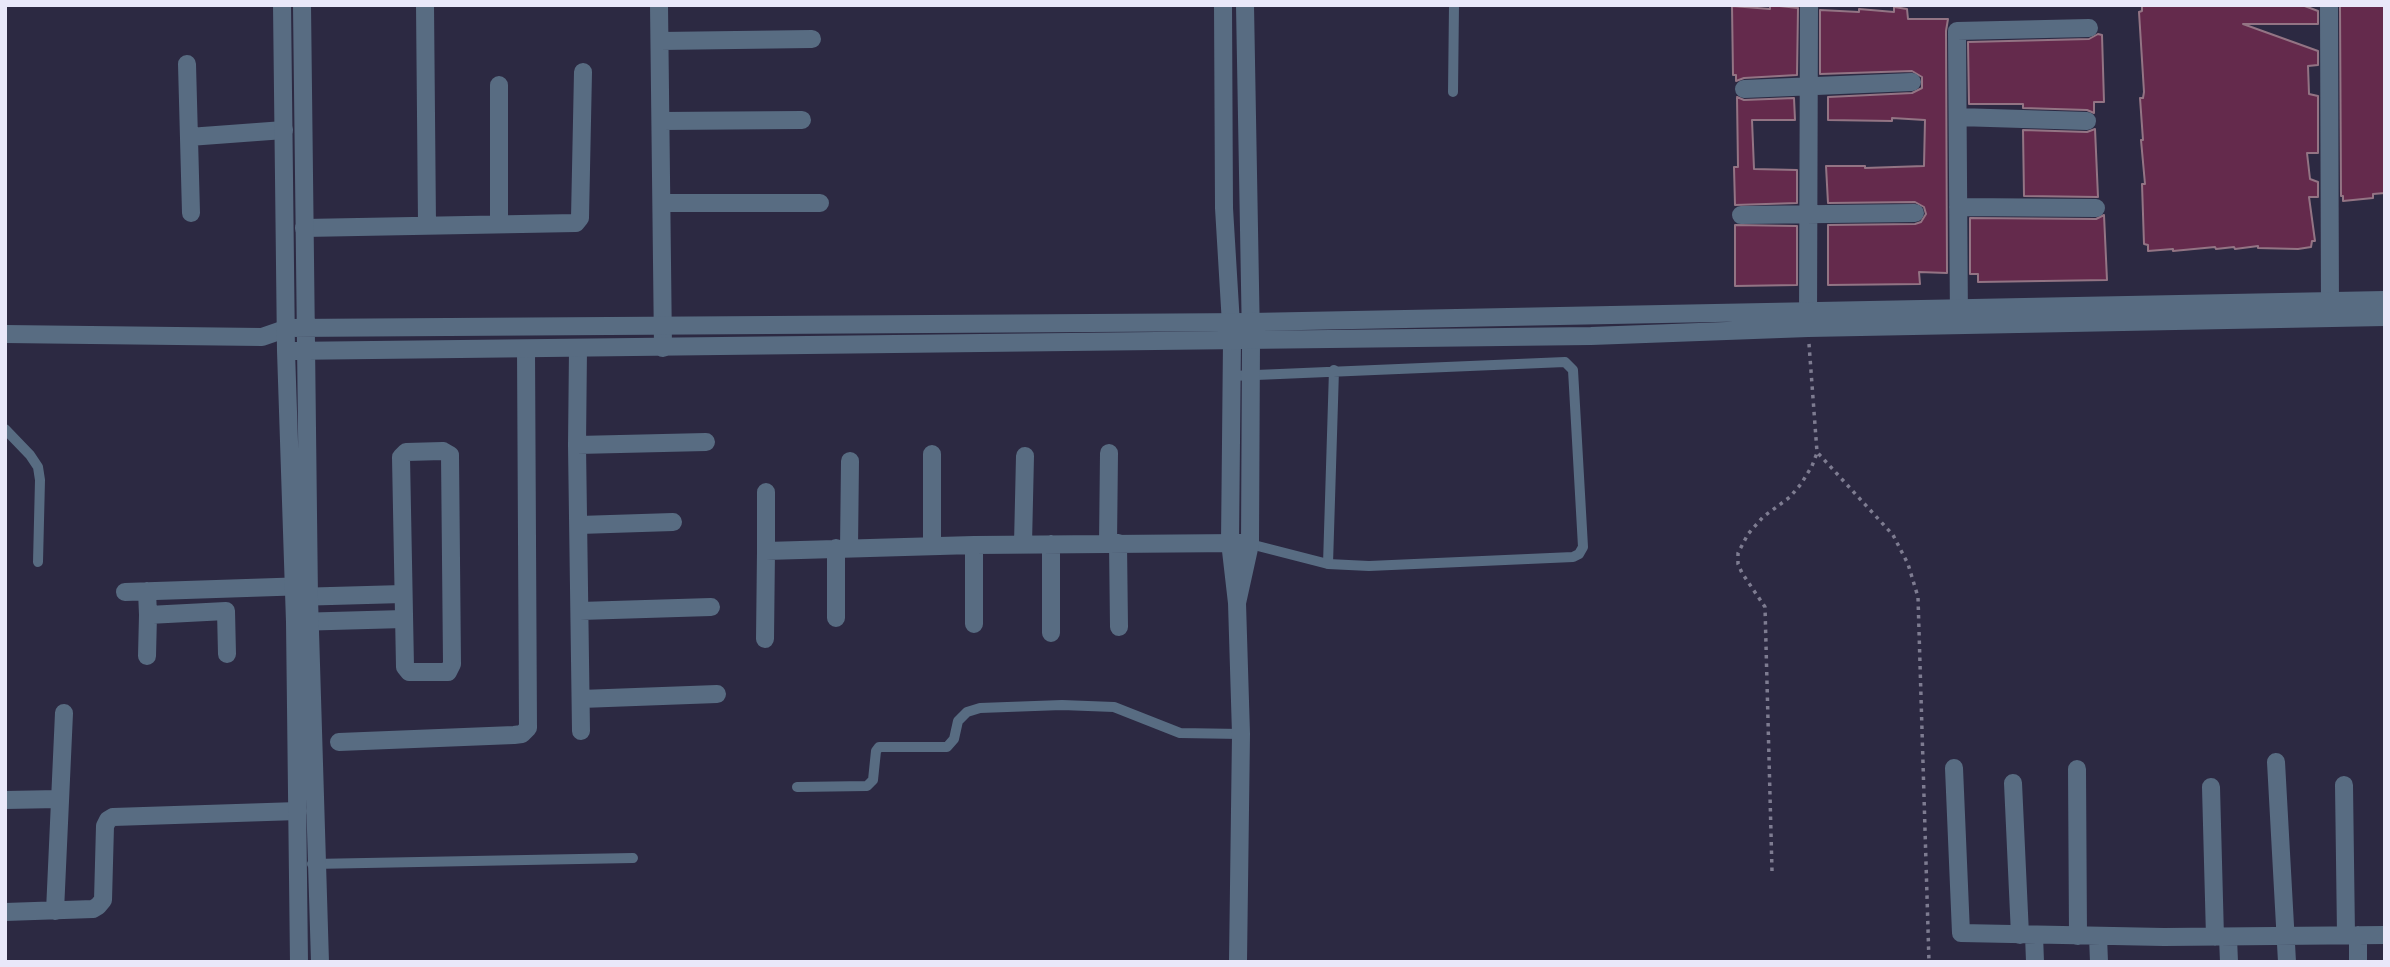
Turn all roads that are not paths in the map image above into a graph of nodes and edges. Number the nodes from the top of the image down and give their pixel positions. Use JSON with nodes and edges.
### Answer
{"nodes":[{"id":1,"x":282,"y":5,"type":"edge"},
{"id":2,"x":302,"y":5,"type":"edge"},
{"id":3,"x":425,"y":5,"type":"edge"},
{"id":4,"x":659,"y":5,"type":"edge"},
{"id":5,"x":1223,"y":5,"type":"edge"},
{"id":6,"x":1245,"y":5,"type":"edge"},
{"id":7,"x":1454,"y":5,"type":"edge"},
{"id":8,"x":1809,"y":5,"type":"edge"},
{"id":9,"x":2329,"y":5,"type":"edge"},
{"id":10,"x":2089,"y":28,"type":"dead end"},
{"id":11,"x":812,"y":39,"type":"dead end"},
{"id":12,"x":660,"y":41,"type":"junction"},
{"id":13,"x":187,"y":64,"type":"dead end"},
{"id":14,"x":583,"y":72,"type":"dead end"},
{"id":15,"x":1912,"y":82,"type":"dead end"},
{"id":16,"x":499,"y":85,"type":"dead end"},
{"id":17,"x":1809,"y":86,"type":"junction"},
{"id":18,"x":1744,"y":89,"type":"dead end"},
{"id":19,"x":1453,"y":92,"type":"dead end"},
{"id":20,"x":1958,"y":117,"type":"junction"},
{"id":21,"x":803,"y":120,"type":"dead end"},
{"id":22,"x":660,"y":121,"type":"junction"},
{"id":23,"x":2087,"y":121,"type":"dead end"},
{"id":24,"x":284,"y":130,"type":"junction"},
{"id":25,"x":188,"y":136,"type":"junction"},
{"id":26,"x":820,"y":203,"type":"dead end"},
{"id":27,"x":662,"y":204,"type":"junction"},
{"id":28,"x":1958,"y":207,"type":"junction"},
{"id":29,"x":2096,"y":208,"type":"dead end"},
{"id":30,"x":1915,"y":213,"type":"dead end"},
{"id":31,"x":191,"y":214,"type":"dead end"},
{"id":32,"x":1809,"y":214,"type":"junction"},
{"id":33,"x":1741,"y":215,"type":"dead end"},
{"id":34,"x":427,"y":224,"type":"junction"},
{"id":35,"x":499,"y":224,"type":"junction"},
{"id":36,"x":304,"y":228,"type":"junction"},
{"id":37,"x":2385,"y":300,"type":"edge"},
{"id":38,"x":2330,"y":309,"type":"junction"},
{"id":39,"x":1959,"y":316,"type":"junction"},
{"id":40,"x":2385,"y":317,"type":"edge"},
{"id":41,"x":1808,"y":319,"type":"junction"},
{"id":42,"x":1250,"y":322,"type":"junction"},
{"id":43,"x":1232,"y":323,"type":"junction"},
{"id":44,"x":663,"y":326,"type":"junction"},
{"id":45,"x":296,"y":327,"type":"junction"},
{"id":46,"x":5,"y":334,"type":"edge"},
{"id":47,"x":262,"y":337,"type":"junction"},
{"id":48,"x":1232,"y":341,"type":"junction"},
{"id":49,"x":1251,"y":341,"type":"junction"},
{"id":50,"x":663,"y":348,"type":"junction"},
{"id":51,"x":578,"y":349,"type":"junction"},
{"id":52,"x":526,"y":350,"type":"junction"},
{"id":53,"x":286,"y":351,"type":"junction"},
{"id":54,"x":305,"y":351,"type":"junction"},
{"id":55,"x":1334,"y":370,"type":"junction"},
{"id":56,"x":1251,"y":373,"type":"junction"},
{"id":57,"x":1232,"y":376,"type":"junction"},
{"id":58,"x":5,"y":429,"type":"edge"},
{"id":59,"x":706,"y":442,"type":"dead end"},
{"id":60,"x":577,"y":445,"type":"junction"},
{"id":61,"x":1109,"y":453,"type":"dead end"},
{"id":62,"x":932,"y":454,"type":"dead end"},
{"id":63,"x":1025,"y":456,"type":"dead end"},
{"id":64,"x":850,"y":461,"type":"dead end"},
{"id":65,"x":766,"y":492,"type":"dead end"},
{"id":66,"x":673,"y":522,"type":"dead end"},
{"id":67,"x":579,"y":525,"type":"junction"},
{"id":68,"x":1230,"y":542,"type":"junction"},
{"id":69,"x":1113,"y":543,"type":"junction"},
{"id":70,"x":1023,"y":544,"type":"junction"},
{"id":71,"x":1051,"y":544,"type":"junction"},
{"id":72,"x":1250,"y":544,"type":"junction"},
{"id":73,"x":974,"y":545,"type":"junction"},
{"id":74,"x":932,"y":546,"type":"junction"},
{"id":75,"x":842,"y":548,"type":"junction"},
{"id":76,"x":766,"y":551,"type":"junction"},
{"id":77,"x":38,"y":562,"type":"dead end"},
{"id":78,"x":1328,"y":564,"type":"junction"},
{"id":79,"x":226,"y":589,"type":"junction"},
{"id":80,"x":147,"y":591,"type":"junction"},
{"id":81,"x":125,"y":592,"type":"dead end"},
{"id":82,"x":301,"y":592,"type":"junction"},
{"id":83,"x":403,"y":594,"type":"junction"},
{"id":84,"x":1237,"y":603,"type":"junction"},
{"id":85,"x":711,"y":607,"type":"dead end"},
{"id":86,"x":226,"y":611,"type":"junction"},
{"id":87,"x":580,"y":611,"type":"junction"},
{"id":88,"x":148,"y":615,"type":"junction"},
{"id":89,"x":836,"y":618,"type":"dead end"},
{"id":90,"x":404,"y":619,"type":"junction"},
{"id":91,"x":303,"y":622,"type":"junction"},
{"id":92,"x":974,"y":624,"type":"dead end"},
{"id":93,"x":1119,"y":627,"type":"dead end"},
{"id":94,"x":1051,"y":633,"type":"dead end"},
{"id":95,"x":765,"y":639,"type":"dead end"},
{"id":96,"x":227,"y":654,"type":"dead end"},
{"id":97,"x":147,"y":656,"type":"dead end"},
{"id":98,"x":718,"y":694,"type":"dead end"},
{"id":99,"x":581,"y":699,"type":"junction"},
{"id":100,"x":64,"y":713,"type":"dead end"},
{"id":101,"x":581,"y":731,"type":"dead end"},
{"id":102,"x":1241,"y":734,"type":"junction"},
{"id":103,"x":339,"y":742,"type":"dead end"},
{"id":104,"x":2276,"y":762,"type":"dead end"},
{"id":105,"x":1954,"y":768,"type":"dead end"},
{"id":106,"x":2077,"y":769,"type":"dead end"},
{"id":107,"x":2013,"y":783,"type":"dead end"},
{"id":108,"x":2344,"y":785,"type":"dead end"},
{"id":109,"x":797,"y":787,"type":"dead end"},
{"id":110,"x":2211,"y":787,"type":"dead end"},
{"id":111,"x":59,"y":799,"type":"junction"},
{"id":112,"x":5,"y":800,"type":"edge"},
{"id":113,"x":298,"y":811,"type":"junction"},
{"id":114,"x":633,"y":858,"type":"dead end"},
{"id":115,"x":307,"y":864,"type":"junction"},
{"id":116,"x":55,"y":911,"type":"junction"},
{"id":117,"x":5,"y":912,"type":"edge"},
{"id":118,"x":2027,"y":935,"type":"junction"},
{"id":119,"x":2352,"y":935,"type":"junction"},
{"id":120,"x":2385,"y":935,"type":"edge"},
{"id":121,"x":2078,"y":936,"type":"junction"},
{"id":122,"x":2098,"y":936,"type":"junction"},
{"id":123,"x":2286,"y":936,"type":"junction"},
{"id":124,"x":2222,"y":937,"type":"junction"},
{"id":125,"x":299,"y":962,"type":"edge"},
{"id":126,"x":320,"y":962,"type":"edge"},
{"id":127,"x":1238,"y":962,"type":"edge"},
{"id":128,"x":2035,"y":962,"type":"edge"},
{"id":129,"x":2099,"y":962,"type":"edge"},
{"id":130,"x":2229,"y":962,"type":"edge"},
{"id":131,"x":2287,"y":962,"type":"edge"},
{"id":132,"x":2358,"y":962,"type":"edge"}],
"edges":[{"from":1,"to":24,"type":"street"},
{"from":2,"to":36,"type":"street"},
{"from":3,"to":34,"type":"street"},
{"from":4,"to":12,"type":"street"},
{"from":5,"to":43,"type":"street"},
{"from":6,"to":42,"type":"street"},
{"from":7,"to":19,"type":"lane"},
{"from":8,"to":17,"type":"street"},
{"from":9,"to":38,"type":"street"},
{"from":10,"to":20,"type":"street"},
{"from":11,"to":12,"type":"street"},
{"from":12,"to":22,"type":"street"},
{"from":13,"to":25,"type":"street"},
{"from":14,"to":35,"type":"street"},
{"from":15,"to":17,"type":"street"},
{"from":16,"to":35,"type":"street"},
{"from":17,"to":18,"type":"street"},
{"from":17,"to":32,"type":"street"},
{"from":20,"to":23,"type":"street"},
{"from":20,"to":28,"type":"street"},
{"from":21,"to":22,"type":"street"},
{"from":22,"to":27,"type":"street"},
{"from":24,"to":25,"type":"street"},
{"from":24,"to":45,"type":"street"},
{"from":25,"to":31,"type":"street"},
{"from":26,"to":27,"type":"street"},
{"from":27,"to":44,"type":"street"},
{"from":28,"to":29,"type":"street"},
{"from":28,"to":39,"type":"street"},
{"from":30,"to":32,"type":"street"},
{"from":32,"to":33,"type":"street"},
{"from":32,"to":41,"type":"street"},
{"from":34,"to":35,"type":"street"},
{"from":34,"to":36,"type":"street"},
{"from":36,"to":45,"type":"street"},
{"from":37,"to":38,"type":"street"},
{"from":38,"to":39,"type":"street"},
{"from":38,"to":40,"type":"street"},
{"from":39,"to":41,"type":"street"},
{"from":41,"to":42,"type":"street"},
{"from":41,"to":49,"type":"street"},
{"from":42,"to":43,"type":"street"},
{"from":42,"to":49,"type":"street"},
{"from":43,"to":44,"type":"street"},
{"from":43,"to":48,"type":"street"},
{"from":44,"to":45,"type":"street"},
{"from":44,"to":50,"type":"street"},
{"from":45,"to":47,"type":"street"},
{"from":45,"to":53,"type":"street"},
{"from":45,"to":54,"type":"street"},
{"from":46,"to":47,"type":"street"},
{"from":47,"to":53,"type":"street"},
{"from":48,"to":49,"type":"street"},
{"from":48,"to":50,"type":"street"},
{"from":48,"to":57,"type":"street"},
{"from":49,"to":56,"type":"street"},
{"from":50,"to":51,"type":"street"},
{"from":51,"to":52,"type":"street"},
{"from":51,"to":60,"type":"street"},
{"from":52,"to":54,"type":"street"},
{"from":52,"to":103,"type":"street"},
{"from":53,"to":54,"type":"street"},
{"from":53,"to":82,"type":"street"},
{"from":54,"to":82,"type":"street"},
{"from":55,"to":56,"type":"lane"},
{"from":55,"to":78,"type":"lane"},
{"from":55,"to":78,"type":"lane"},
{"from":56,"to":57,"type":"lane"},
{"from":56,"to":72,"type":"street"},
{"from":57,"to":68,"type":"street"},
{"from":58,"to":77,"type":"lane"},
{"from":59,"to":60,"type":"street"},
{"from":60,"to":67,"type":"street"},
{"from":61,"to":69,"type":"street"},
{"from":62,"to":74,"type":"street"},
{"from":63,"to":70,"type":"street"},
{"from":64,"to":75,"type":"street"},
{"from":65,"to":76,"type":"street"},
{"from":66,"to":67,"type":"street"},
{"from":67,"to":87,"type":"street"},
{"from":68,"to":69,"type":"street"},
{"from":68,"to":72,"type":"street"},
{"from":68,"to":84,"type":"street"},
{"from":69,"to":71,"type":"street"},
{"from":69,"to":93,"type":"street"},
{"from":70,"to":71,"type":"street"},
{"from":70,"to":73,"type":"street"},
{"from":71,"to":94,"type":"street"},
{"from":72,"to":78,"type":"lane"},
{"from":72,"to":84,"type":"street"},
{"from":73,"to":74,"type":"street"},
{"from":73,"to":92,"type":"street"},
{"from":74,"to":75,"type":"street"},
{"from":75,"to":76,"type":"street"},
{"from":75,"to":89,"type":"street"},
{"from":76,"to":95,"type":"street"},
{"from":79,"to":80,"type":"street"},
{"from":79,"to":82,"type":"street"},
{"from":79,"to":86,"type":"street"},
{"from":80,"to":81,"type":"street"},
{"from":80,"to":88,"type":"street"},
{"from":82,"to":83,"type":"street"},
{"from":82,"to":91,"type":"street"},
{"from":83,"to":90,"type":"street"},
{"from":83,"to":90,"type":"street"},
{"from":84,"to":102,"type":"street"},
{"from":85,"to":87,"type":"street"},
{"from":86,"to":88,"type":"street"},
{"from":86,"to":96,"type":"street"},
{"from":87,"to":99,"type":"street"},
{"from":88,"to":97,"type":"street"},
{"from":90,"to":91,"type":"street"},
{"from":91,"to":113,"type":"street"},
{"from":91,"to":115,"type":"street"},
{"from":98,"to":99,"type":"street"},
{"from":99,"to":101,"type":"street"},
{"from":100,"to":111,"type":"street"},
{"from":102,"to":109,"type":"lane"},
{"from":102,"to":127,"type":"street"},
{"from":104,"to":123,"type":"street"},
{"from":105,"to":118,"type":"street"},
{"from":106,"to":121,"type":"street"},
{"from":107,"to":118,"type":"street"},
{"from":108,"to":119,"type":"street"},
{"from":110,"to":124,"type":"street"},
{"from":111,"to":112,"type":"street"},
{"from":111,"to":116,"type":"street"},
{"from":113,"to":115,"type":"street"},
{"from":113,"to":116,"type":"street"},
{"from":114,"to":115,"type":"lane"},
{"from":115,"to":125,"type":"street"},
{"from":115,"to":126,"type":"street"},
{"from":116,"to":117,"type":"street"},
{"from":118,"to":121,"type":"street"},
{"from":118,"to":128,"type":"street"},
{"from":119,"to":120,"type":"street"},
{"from":119,"to":123,"type":"street"},
{"from":119,"to":132,"type":"street"},
{"from":121,"to":122,"type":"street"},
{"from":122,"to":124,"type":"street"},
{"from":122,"to":129,"type":"street"},
{"from":123,"to":124,"type":"street"},
{"from":123,"to":131,"type":"street"},
{"from":124,"to":130,"type":"street"}]}
